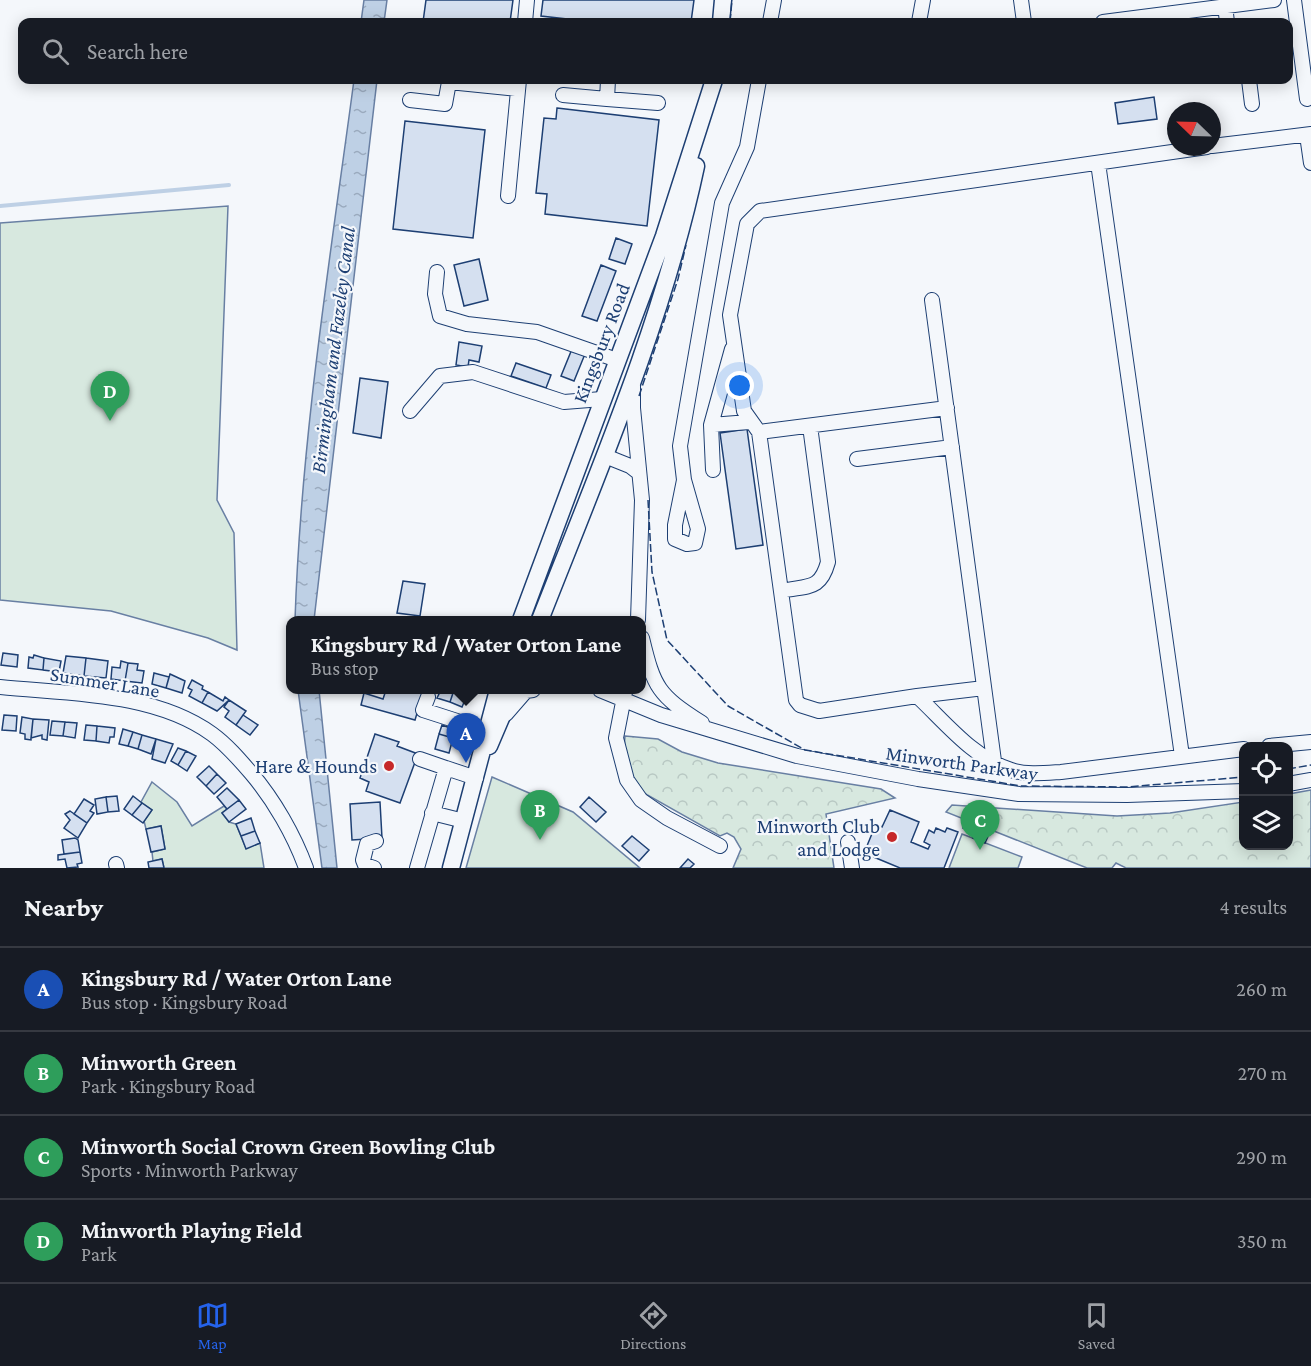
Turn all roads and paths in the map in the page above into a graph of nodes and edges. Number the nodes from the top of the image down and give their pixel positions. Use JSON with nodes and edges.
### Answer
{"nodes":[{"id":1,"x":527,"y":0,"type":"edge"},
{"id":2,"x":723,"y":0,"type":"edge"},
{"id":3,"x":774,"y":0,"type":"edge"},
{"id":4,"x":922,"y":0,"type":"edge"},
{"id":5,"x":1021,"y":0,"type":"edge"},
{"id":6,"x":1274,"y":0,"type":"edge"},
{"id":7,"x":1294,"y":0,"type":"edge"},
{"id":8,"x":1181,"y":6,"type":"edge"},
{"id":9,"x":1225,"y":6,"type":"junction"},
{"id":10,"x":525,"y":18,"type":"edge"},
{"id":11,"x":721,"y":18,"type":"edge"},
{"id":12,"x":771,"y":18,"type":"edge"},
{"id":13,"x":920,"y":18,"type":"edge"},
{"id":14,"x":1023,"y":18,"type":"edge"},
{"id":15,"x":1122,"y":18,"type":"edge"},
{"id":16,"x":1226,"y":18,"type":"edge"},
{"id":17,"x":1294,"y":36,"type":"edge"},
{"id":18,"x":449,"y":84,"type":"edge"},
{"id":19,"x":518,"y":84,"type":"edge"},
{"id":20,"x":608,"y":84,"type":"edge"},
{"id":21,"x":713,"y":84,"type":"edge"},
{"id":22,"x":713,"y":84,"type":"edge"},
{"id":23,"x":758,"y":84,"type":"edge"},
{"id":24,"x":1250,"y":84,"type":"edge"},
{"id":25,"x":563,"y":95,"type":"dead end"},
{"id":26,"x":607,"y":99,"type":"junction"},
{"id":27,"x":1307,"y":99,"type":"dead end"},
{"id":28,"x":410,"y":100,"type":"dead end"},
{"id":29,"x":658,"y":103,"type":"dead end"},
{"id":30,"x":1252,"y":104,"type":"dead end"},
{"id":31,"x":1309,"y":134,"type":"edge"},
{"id":32,"x":1221,"y":145,"type":"edge"},
{"id":33,"x":1167,"y":153,"type":"edge"},
{"id":34,"x":1311,"y":162,"type":"edge"},
{"id":35,"x":1098,"y":163,"type":"junction"},
{"id":36,"x":508,"y":196,"type":"dead end"},
{"id":37,"x":684,"y":224,"type":"junction"},
{"id":38,"x":437,"y":272,"type":"dead end"},
{"id":39,"x":932,"y":300,"type":"dead end"},
{"id":40,"x":734,"y":343,"type":"junction"},
{"id":41,"x":616,"y":360,"type":"junction"},
{"id":42,"x":634,"y":376,"type":"junction"},
{"id":43,"x":602,"y":399,"type":"junction"},
{"id":44,"x":947,"y":408,"type":"junction"},
{"id":45,"x":410,"y":411,"type":"dead end"},
{"id":46,"x":711,"y":425,"type":"junction"},
{"id":47,"x":810,"y":426,"type":"junction"},
{"id":48,"x":754,"y":427,"type":"junction"},
{"id":49,"x":615,"y":430,"type":"junction"},
{"id":50,"x":952,"y":447,"type":"junction"},
{"id":51,"x":605,"y":456,"type":"junction"},
{"id":52,"x":857,"y":459,"type":"dead end"},
{"id":53,"x":713,"y":470,"type":"dead end"},
{"id":54,"x":639,"y":473,"type":"junction"},
{"id":55,"x":684,"y":480,"type":"dead end"},
{"id":56,"x":536,"y":581,"type":"junction"},
{"id":57,"x":781,"y":591,"type":"junction"},
{"id":58,"x":523,"y":616,"type":"edge"},
{"id":59,"x":542,"y":616,"type":"edge"},
{"id":60,"x":638,"y":616,"type":"edge"},
{"id":61,"x":646,"y":651,"type":"edge"},
{"id":62,"x":0,"y":687,"type":"edge"},
{"id":63,"x":984,"y":688,"type":"junction"},
{"id":64,"x":497,"y":694,"type":"edge"},
{"id":65,"x":511,"y":694,"type":"edge"},
{"id":66,"x":523,"y":694,"type":"edge"},
{"id":67,"x":625,"y":694,"type":"edge"},
{"id":68,"x":428,"y":696,"type":"dead end"},
{"id":69,"x":917,"y":696,"type":"junction"},
{"id":70,"x":502,"y":719,"type":"junction"},
{"id":71,"x":485,"y":730,"type":"junction"},
{"id":72,"x":716,"y":732,"type":"junction"},
{"id":73,"x":1311,"y":742,"type":"edge"},
{"id":74,"x":1293,"y":744,"type":"edge"},
{"id":75,"x":1239,"y":750,"type":"edge"},
{"id":76,"x":1182,"y":756,"type":"junction"},
{"id":77,"x":420,"y":759,"type":"dead end"},
{"id":78,"x":994,"y":761,"type":"junction"},
{"id":79,"x":446,"y":768,"type":"junction"},
{"id":80,"x":478,"y":772,"type":"junction"},
{"id":81,"x":1311,"y":780,"type":"edge"},
{"id":82,"x":1293,"y":783,"type":"edge"},
{"id":83,"x":1239,"y":791,"type":"edge"},
{"id":84,"x":432,"y":813,"type":"junction"},
{"id":85,"x":464,"y":822,"type":"junction"},
{"id":86,"x":376,"y":841,"type":"dead end"},
{"id":87,"x":848,"y":842,"type":"dead end"},
{"id":88,"x":720,"y":846,"type":"dead end"},
{"id":89,"x":306,"y":868,"type":"edge"},
{"id":90,"x":374,"y":868,"type":"edge"},
{"id":91,"x":417,"y":868,"type":"edge"},
{"id":92,"x":451,"y":868,"type":"edge"},
{"id":93,"x":852,"y":868,"type":"edge"}],
"edges":[{"from":1,"to":10,"type":"street"},
{"from":2,"to":11,"type":"main road"},
{"from":3,"to":12,"type":"street"},
{"from":4,"to":13,"type":"street"},
{"from":5,"to":14,"type":"street"},
{"from":6,"to":9,"type":"street"},
{"from":7,"to":17,"type":"street"},
{"from":8,"to":9,"type":"street"},
{"from":8,"to":15,"type":"street"},
{"from":9,"to":16,"type":"street"},
{"from":17,"to":27,"type":"street"},
{"from":18,"to":28,"type":"street"},
{"from":19,"to":36,"type":"street"},
{"from":20,"to":26,"type":"street"},
{"from":21,"to":37,"type":"main road","name":"Kingsbury Road"},
{"from":22,"to":41,"type":"main road","name":"Kingsbury Road"},
{"from":23,"to":55,"type":"street"},
{"from":24,"to":30,"type":"street"},
{"from":25,"to":26,"type":"street"},
{"from":26,"to":29,"type":"street"},
{"from":31,"to":32,"type":"street"},
{"from":31,"to":34,"type":"street"},
{"from":33,"to":35,"type":"street"},
{"from":35,"to":40,"type":"street"},
{"from":35,"to":76,"type":"street"},
{"from":37,"to":42,"type":"main road","name":"Kingsbury Road"},
{"from":37,"to":43,"type":"main road"},
{"from":38,"to":41,"type":"street"},
{"from":39,"to":44,"type":"street"},
{"from":40,"to":46,"type":"street"},
{"from":40,"to":48,"type":"street"},
{"from":41,"to":43,"type":"main road","name":"Kingsbury Road"},
{"from":42,"to":49,"type":"main road","name":"Kingsbury Road"},
{"from":42,"to":54,"type":"street"},
{"from":43,"to":45,"type":"street"},
{"from":43,"to":49,"type":"main road"},
{"from":43,"to":56,"type":"main road","name":"Kingsbury Road"},
{"from":44,"to":47,"type":"street"},
{"from":44,"to":50,"type":"street"},
{"from":46,"to":48,"type":"street"},
{"from":46,"to":53,"type":"street"},
{"from":47,"to":48,"type":"street"},
{"from":47,"to":57,"type":"street"},
{"from":48,"to":57,"type":"street"},
{"from":49,"to":51,"type":"main road","name":"Kingsbury Road"},
{"from":50,"to":52,"type":"street"},
{"from":50,"to":63,"type":"street"},
{"from":51,"to":54,"type":"street"},
{"from":51,"to":56,"type":"main road"},
{"from":51,"to":59,"type":"main road","name":"Kingsbury Road"},
{"from":54,"to":60,"type":"street"},
{"from":56,"to":58,"type":"main road","name":"Kingsbury Road"},
{"from":57,"to":69,"type":"street"},
{"from":61,"to":72,"type":"street","name":"Minworth Parkway"},
{"from":62,"to":89,"type":"street","name":"Summer Lane"},
{"from":63,"to":69,"type":"street"},
{"from":63,"to":78,"type":"street"},
{"from":64,"to":71,"type":"main road"},
{"from":65,"to":70,"type":"main road"},
{"from":66,"to":70,"type":"street"},
{"from":67,"to":72,"type":"street","name":"Minworth Parkway"},
{"from":67,"to":88,"type":"street"},
{"from":68,"to":71,"type":"street"},
{"from":69,"to":78,"type":"street"},
{"from":70,"to":80,"type":"main road"},
{"from":71,"to":80,"type":"main road"},
{"from":72,"to":83,"type":"street","name":"Minworth Parkway"},
{"from":73,"to":74,"type":"street"},
{"from":75,"to":76,"type":"street"},
{"from":76,"to":78,"type":"street"},
{"from":77,"to":79,"type":"street"},
{"from":79,"to":80,"type":"street"},
{"from":79,"to":84,"type":"street"},
{"from":80,"to":85,"type":"main road"},
{"from":81,"to":82,"type":"street"},
{"from":84,"to":85,"type":"street"},
{"from":84,"to":91,"type":"street"},
{"from":85,"to":92,"type":"main road"},
{"from":86,"to":90,"type":"street"},
{"from":87,"to":93,"type":"street"}]}
